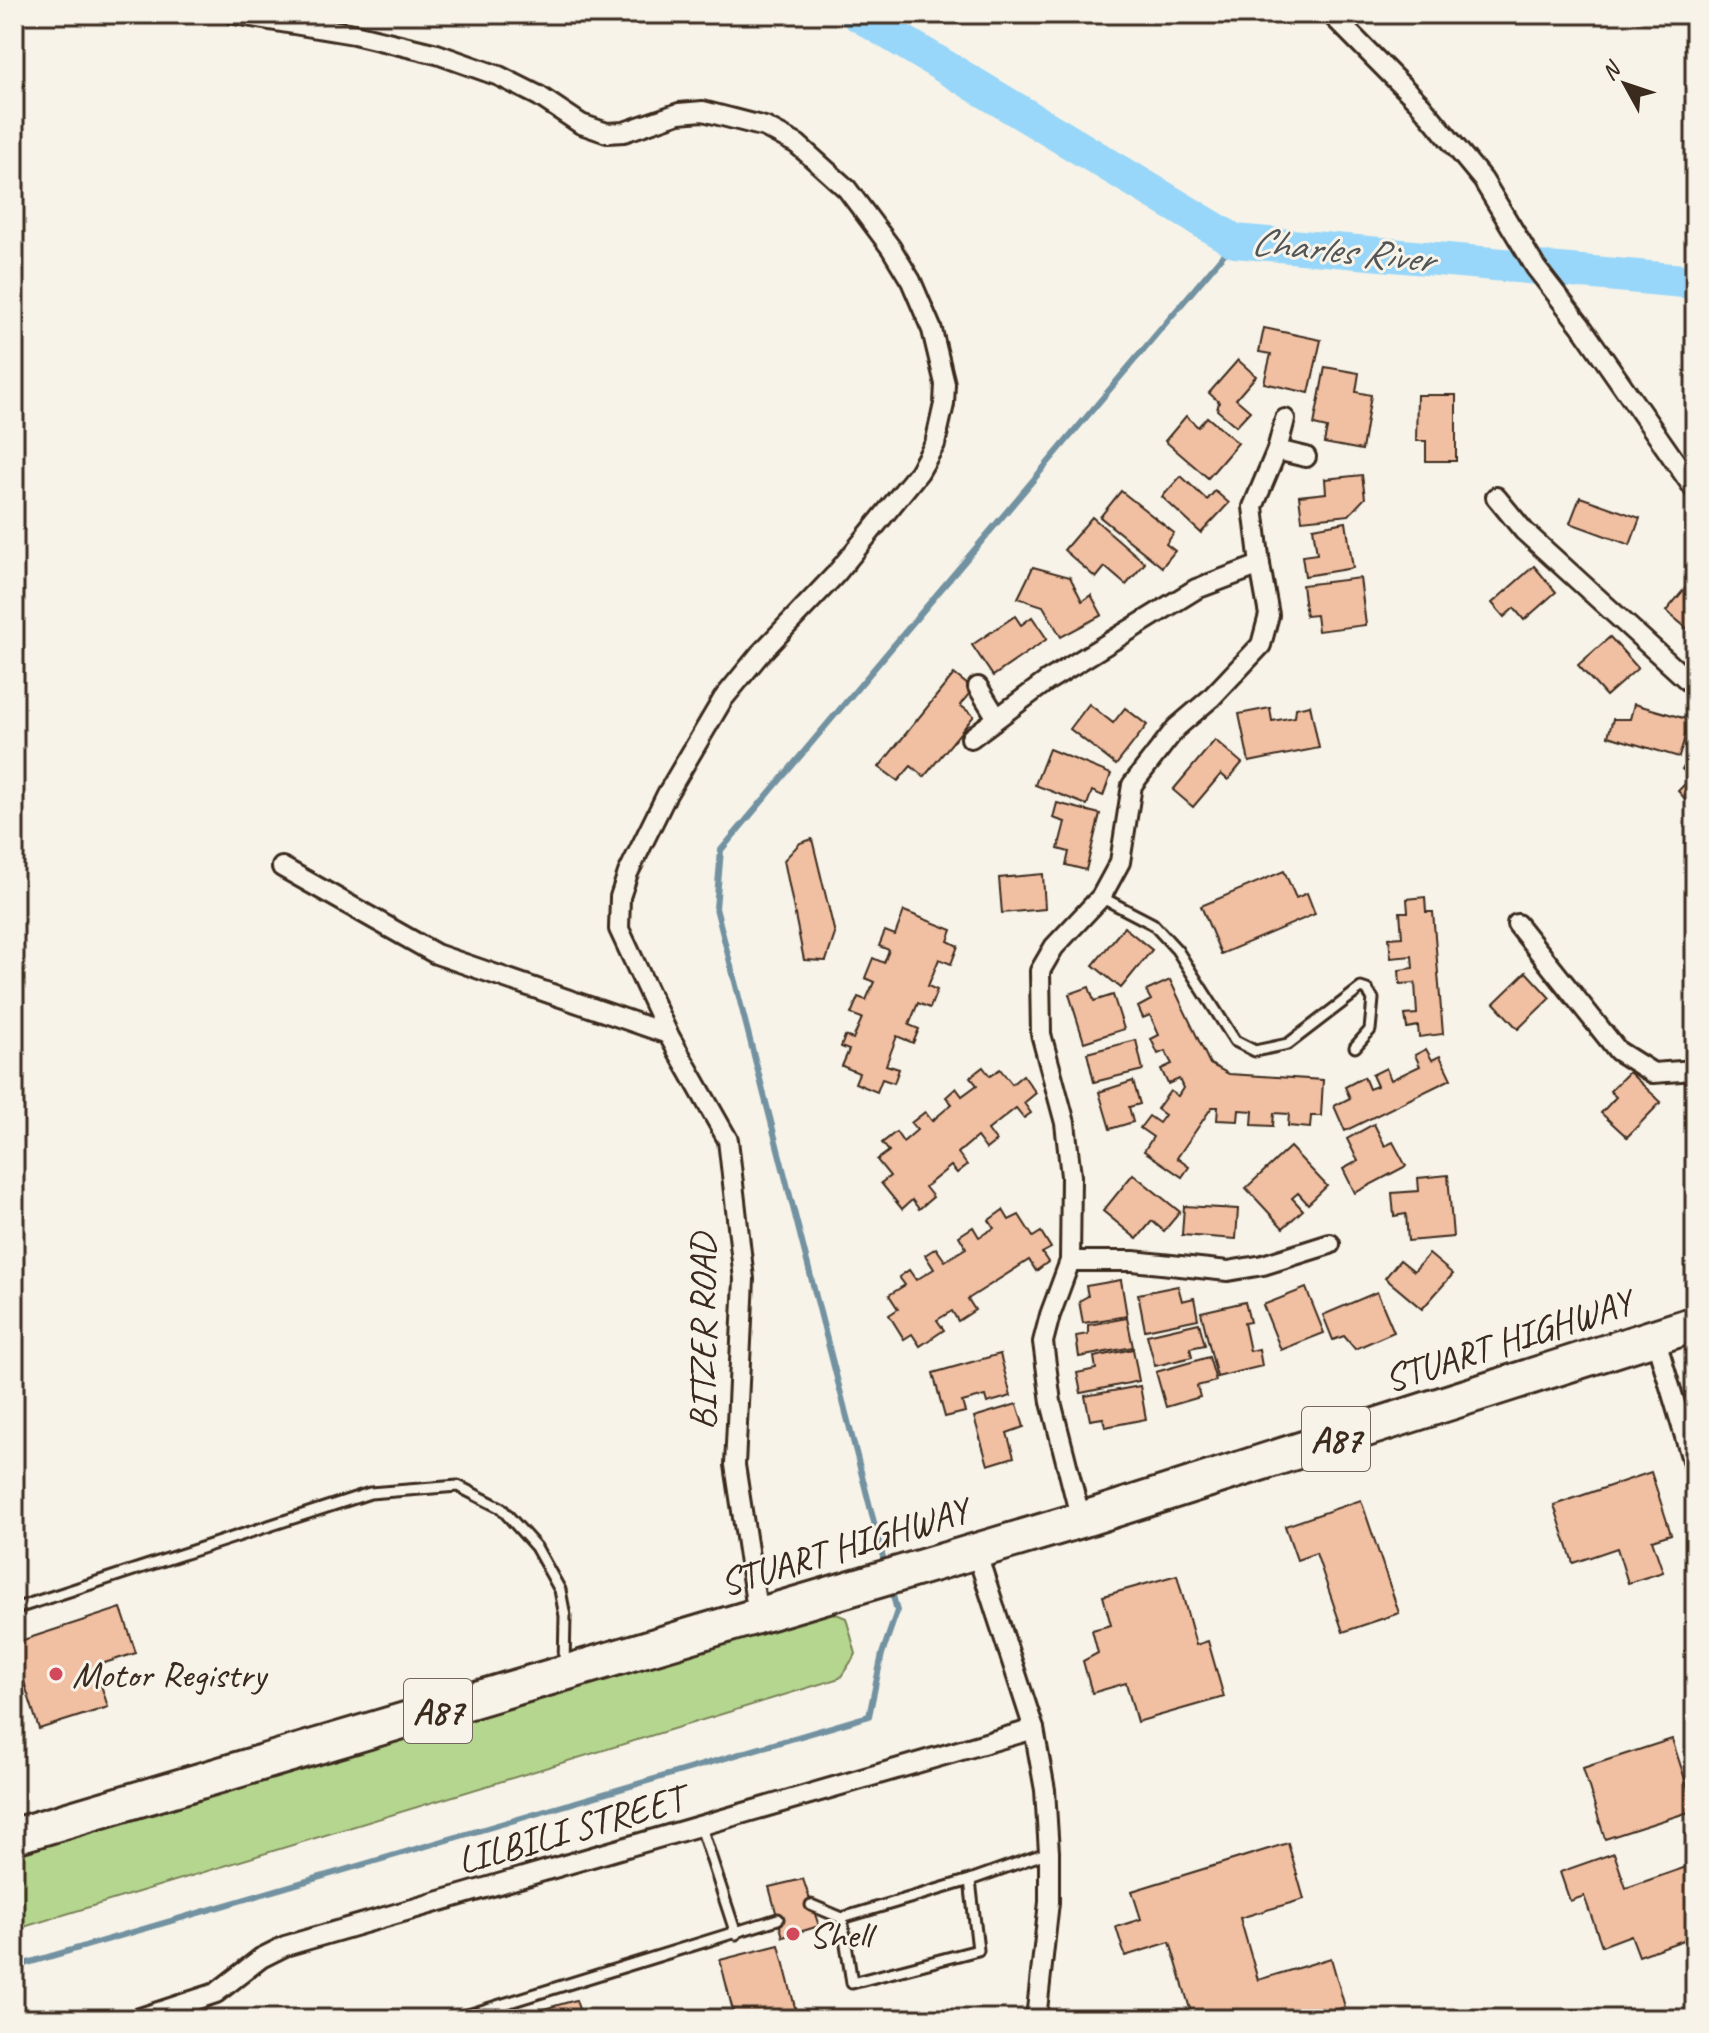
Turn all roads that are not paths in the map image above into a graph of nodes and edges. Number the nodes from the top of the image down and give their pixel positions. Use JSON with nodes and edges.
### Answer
{"nodes":[{"id":1,"x":234,"y":14,"type":"edge"},
{"id":2,"x":1331,"y":14,"type":"edge"},
{"id":3,"x":1285,"y":419,"type":"dead end"},
{"id":4,"x":1277,"y":450,"type":"junction"},
{"id":5,"x":1306,"y":457,"type":"dead end"},
{"id":6,"x":1695,"y":490,"type":"edge"},
{"id":7,"x":1496,"y":497,"type":"dead end"},
{"id":8,"x":1260,"y":565,"type":"junction"},
{"id":9,"x":978,"y":687,"type":"dead end"},
{"id":10,"x":1695,"y":687,"type":"edge"},
{"id":11,"x":997,"y":718,"type":"junction"},
{"id":12,"x":971,"y":738,"type":"dead end"},
{"id":13,"x":282,"y":867,"type":"dead end"},
{"id":14,"x":1101,"y":897,"type":"junction"},
{"id":15,"x":1517,"y":924,"type":"dead end"},
{"id":16,"x":668,"y":1034,"type":"junction"},
{"id":17,"x":1355,"y":1047,"type":"dead end"},
{"id":18,"x":1695,"y":1070,"type":"edge"},
{"id":19,"x":1330,"y":1244,"type":"dead end"},
{"id":20,"x":1070,"y":1261,"type":"junction"},
{"id":21,"x":1695,"y":1324,"type":"edge"},
{"id":22,"x":1655,"y":1337,"type":"junction"},
{"id":23,"x":1695,"y":1470,"type":"edge"},
{"id":24,"x":1081,"y":1520,"type":"junction"},
{"id":25,"x":976,"y":1551,"type":"junction"},
{"id":26,"x":14,"y":1609,"type":"edge"},
{"id":27,"x":758,"y":1616,"type":"junction"},
{"id":28,"x":563,"y":1674,"type":"junction"},
{"id":29,"x":1034,"y":1729,"type":"junction"},
{"id":30,"x":701,"y":1827,"type":"junction"},
{"id":31,"x":14,"y":1836,"type":"edge"},
{"id":32,"x":1049,"y":1852,"type":"junction"},
{"id":33,"x":970,"y":1880,"type":"junction"},
{"id":34,"x":811,"y":1905,"type":"dead end"},
{"id":35,"x":842,"y":1918,"type":"junction"},
{"id":36,"x":778,"y":1919,"type":"dead end"},
{"id":37,"x":736,"y":1934,"type":"junction"},
{"id":38,"x":137,"y":2019,"type":"edge"},
{"id":39,"x":455,"y":2019,"type":"edge"},
{"id":40,"x":1036,"y":2019,"type":"edge"}],
"edges":[{"from":1,"to":16,"type":"street","name":"BITZER ROAD"},
{"from":2,"to":6,"type":"street"},
{"from":3,"to":4,"type":"street"},
{"from":4,"to":5,"type":"street"},
{"from":4,"to":8,"type":"street"},
{"from":7,"to":10,"type":"street"},
{"from":8,"to":11,"type":"street"},
{"from":8,"to":14,"type":"street"},
{"from":9,"to":11,"type":"street"},
{"from":11,"to":12,"type":"street"},
{"from":13,"to":16,"type":"street"},
{"from":14,"to":17,"type":"lane"},
{"from":14,"to":20,"type":"street"},
{"from":15,"to":18,"type":"street"},
{"from":16,"to":27,"type":"street","name":"BITZER ROAD"},
{"from":19,"to":20,"type":"street"},
{"from":20,"to":24,"type":"street"},
{"from":21,"to":22,"type":"highway","name":"STUART HIGHWAY","number":"A87"},
{"from":22,"to":23,"type":"street"},
{"from":22,"to":24,"type":"highway","name":"STUART HIGHWAY","number":"A87"},
{"from":24,"to":25,"type":"highway","name":"STUART HIGHWAY","number":"A87"},
{"from":25,"to":27,"type":"highway","name":"STUART HIGHWAY","number":"A87"},
{"from":25,"to":29,"type":"street"},
{"from":26,"to":28,"type":"lane"},
{"from":27,"to":28,"type":"highway","name":"STUART HIGHWAY","number":"A87"},
{"from":28,"to":31,"type":"highway","name":"STUART HIGHWAY","number":"A87"},
{"from":29,"to":30,"type":"street","name":"LILBILI STREET"},
{"from":29,"to":32,"type":"street"},
{"from":30,"to":37,"type":"lane"},
{"from":30,"to":38,"type":"street","name":"LILBILI STREET"},
{"from":32,"to":33,"type":"lane"},
{"from":32,"to":40,"type":"street"},
{"from":33,"to":35,"type":"lane"},
{"from":33,"to":35,"type":"lane"},
{"from":34,"to":35,"type":"lane"},
{"from":36,"to":37,"type":"lane"},
{"from":37,"to":39,"type":"lane"}]}
